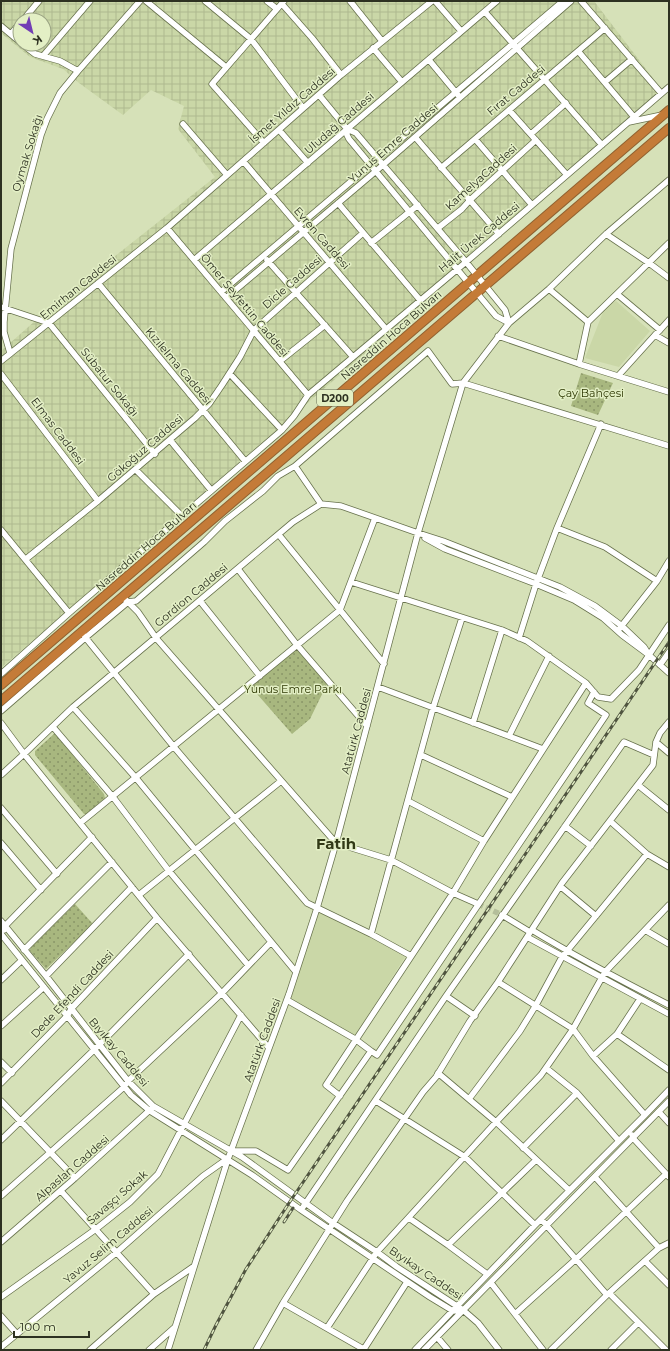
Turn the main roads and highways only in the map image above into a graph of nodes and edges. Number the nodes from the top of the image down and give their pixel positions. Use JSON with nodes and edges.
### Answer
{"nodes":[{"id":1,"x":666,"y":113,"type":"edge"},
{"id":2,"x":669,"y":128,"type":"edge"},
{"id":3,"x":1,"y":685,"type":"edge"},
{"id":4,"x":1,"y":701,"type":"edge"}],
"edges":[{"from":1,"to":3,"type":"highway","name":"Nasreddin Hoca Bulvarı","number":"D200"},
{"from":2,"to":4,"type":"highway","name":"Nasreddin Hoca Bulvarı","number":"D200"}]}
